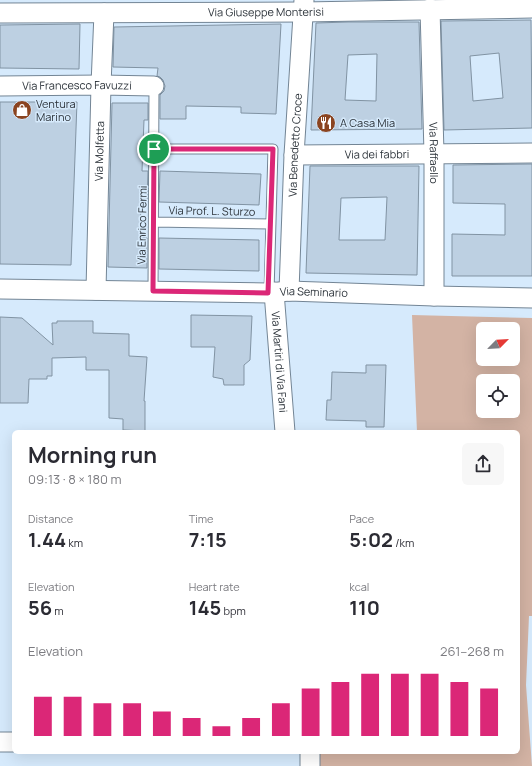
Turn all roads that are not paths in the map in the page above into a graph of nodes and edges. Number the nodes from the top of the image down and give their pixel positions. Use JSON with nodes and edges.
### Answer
{"nodes":[{"id":1,"x":430,"y":5,"type":"edge"},
{"id":2,"x":151,"y":6,"type":"edge"},
{"id":3,"x":304,"y":6,"type":"edge"},
{"id":4,"x":532,"y":8,"type":"edge"},
{"id":5,"x":104,"y":13,"type":"junction"},
{"id":6,"x":0,"y":14,"type":"edge"},
{"id":7,"x":101,"y":85,"type":"junction"},
{"id":8,"x":0,"y":86,"type":"edge"},
{"id":9,"x":154,"y":86,"type":"joint"},
{"id":10,"x":154,"y":149,"type":"junction"},
{"id":11,"x":532,"y":153,"type":"edge"},
{"id":12,"x":294,"y":154,"type":"junction"},
{"id":13,"x":434,"y":154,"type":"junction"},
{"id":14,"x":154,"y":222,"type":"junction"},
{"id":15,"x":270,"y":224,"type":"junction"},
{"id":16,"x":0,"y":289,"type":"edge"},
{"id":17,"x":96,"y":290,"type":"junction"},
{"id":18,"x":153,"y":291,"type":"junction"},
{"id":19,"x":277,"y":292,"type":"junction"},
{"id":20,"x":434,"y":296,"type":"junction"},
{"id":21,"x":532,"y":298,"type":"edge"},
{"id":22,"x":285,"y":430,"type":"edge"},
{"id":23,"x":0,"y":742,"type":"edge"},
{"id":24,"x":12,"y":742,"type":"edge"},
{"id":25,"x":310,"y":754,"type":"edge"},
{"id":26,"x":310,"y":766,"type":"edge"}],
"edges":[{"from":1,"to":3,"type":"street","name":"Via Giuseppe Monterisi"},
{"from":1,"to":4,"type":"street","name":"Via Giuseppe Monterisi"},
{"from":1,"to":13,"type":"street","name":"Via Raffaello"},
{"from":2,"to":3,"type":"street","name":"Via Giuseppe Monterisi"},
{"from":2,"to":5,"type":"street","name":"Via Giuseppe Monterisi"},
{"from":3,"to":12,"type":"street","name":"Via Benedetto Croce"},
{"from":5,"to":6,"type":"street","name":"Via Giuseppe Monterisi"},
{"from":5,"to":7,"type":"street","name":"Via Molfetta"},
{"from":7,"to":8,"type":"street","name":"Via Francesco Favuzzi"},
{"from":7,"to":9,"type":"street","name":"Via Francesco Favuzzi"},
{"from":7,"to":17,"type":"street","name":"Via Molfetta"},
{"from":9,"to":10,"type":"lane","name":"Via Enrico Fermi"},
{"from":10,"to":14,"type":"lane","name":"Via Enrico Fermi"},
{"from":10,"to":15,"type":"lane"},
{"from":11,"to":13,"type":"street","name":"Via dei fabbri"},
{"from":12,"to":13,"type":"street","name":"Via dei fabbri"},
{"from":12,"to":19,"type":"street","name":"Via Benedetto Croce"},
{"from":13,"to":20,"type":"street","name":"Via Raffaello"},
{"from":14,"to":15,"type":"lane","name":"Via Prof. L. Sturzo"},
{"from":14,"to":18,"type":"lane","name":"Via Enrico Fermi"},
{"from":15,"to":19,"type":"lane"},
{"from":16,"to":17,"type":"street","name":"Via Seminario"},
{"from":17,"to":18,"type":"street","name":"Via Seminario"},
{"from":18,"to":19,"type":"street","name":"Via Seminario"},
{"from":19,"to":20,"type":"street","name":"Via Seminario"},
{"from":19,"to":22,"type":"street","name":"Via Martiri di Via Fani"},
{"from":20,"to":21,"type":"street","name":"Via Seminario"},
{"from":23,"to":24,"type":"street"},
{"from":25,"to":26,"type":"street"}]}
